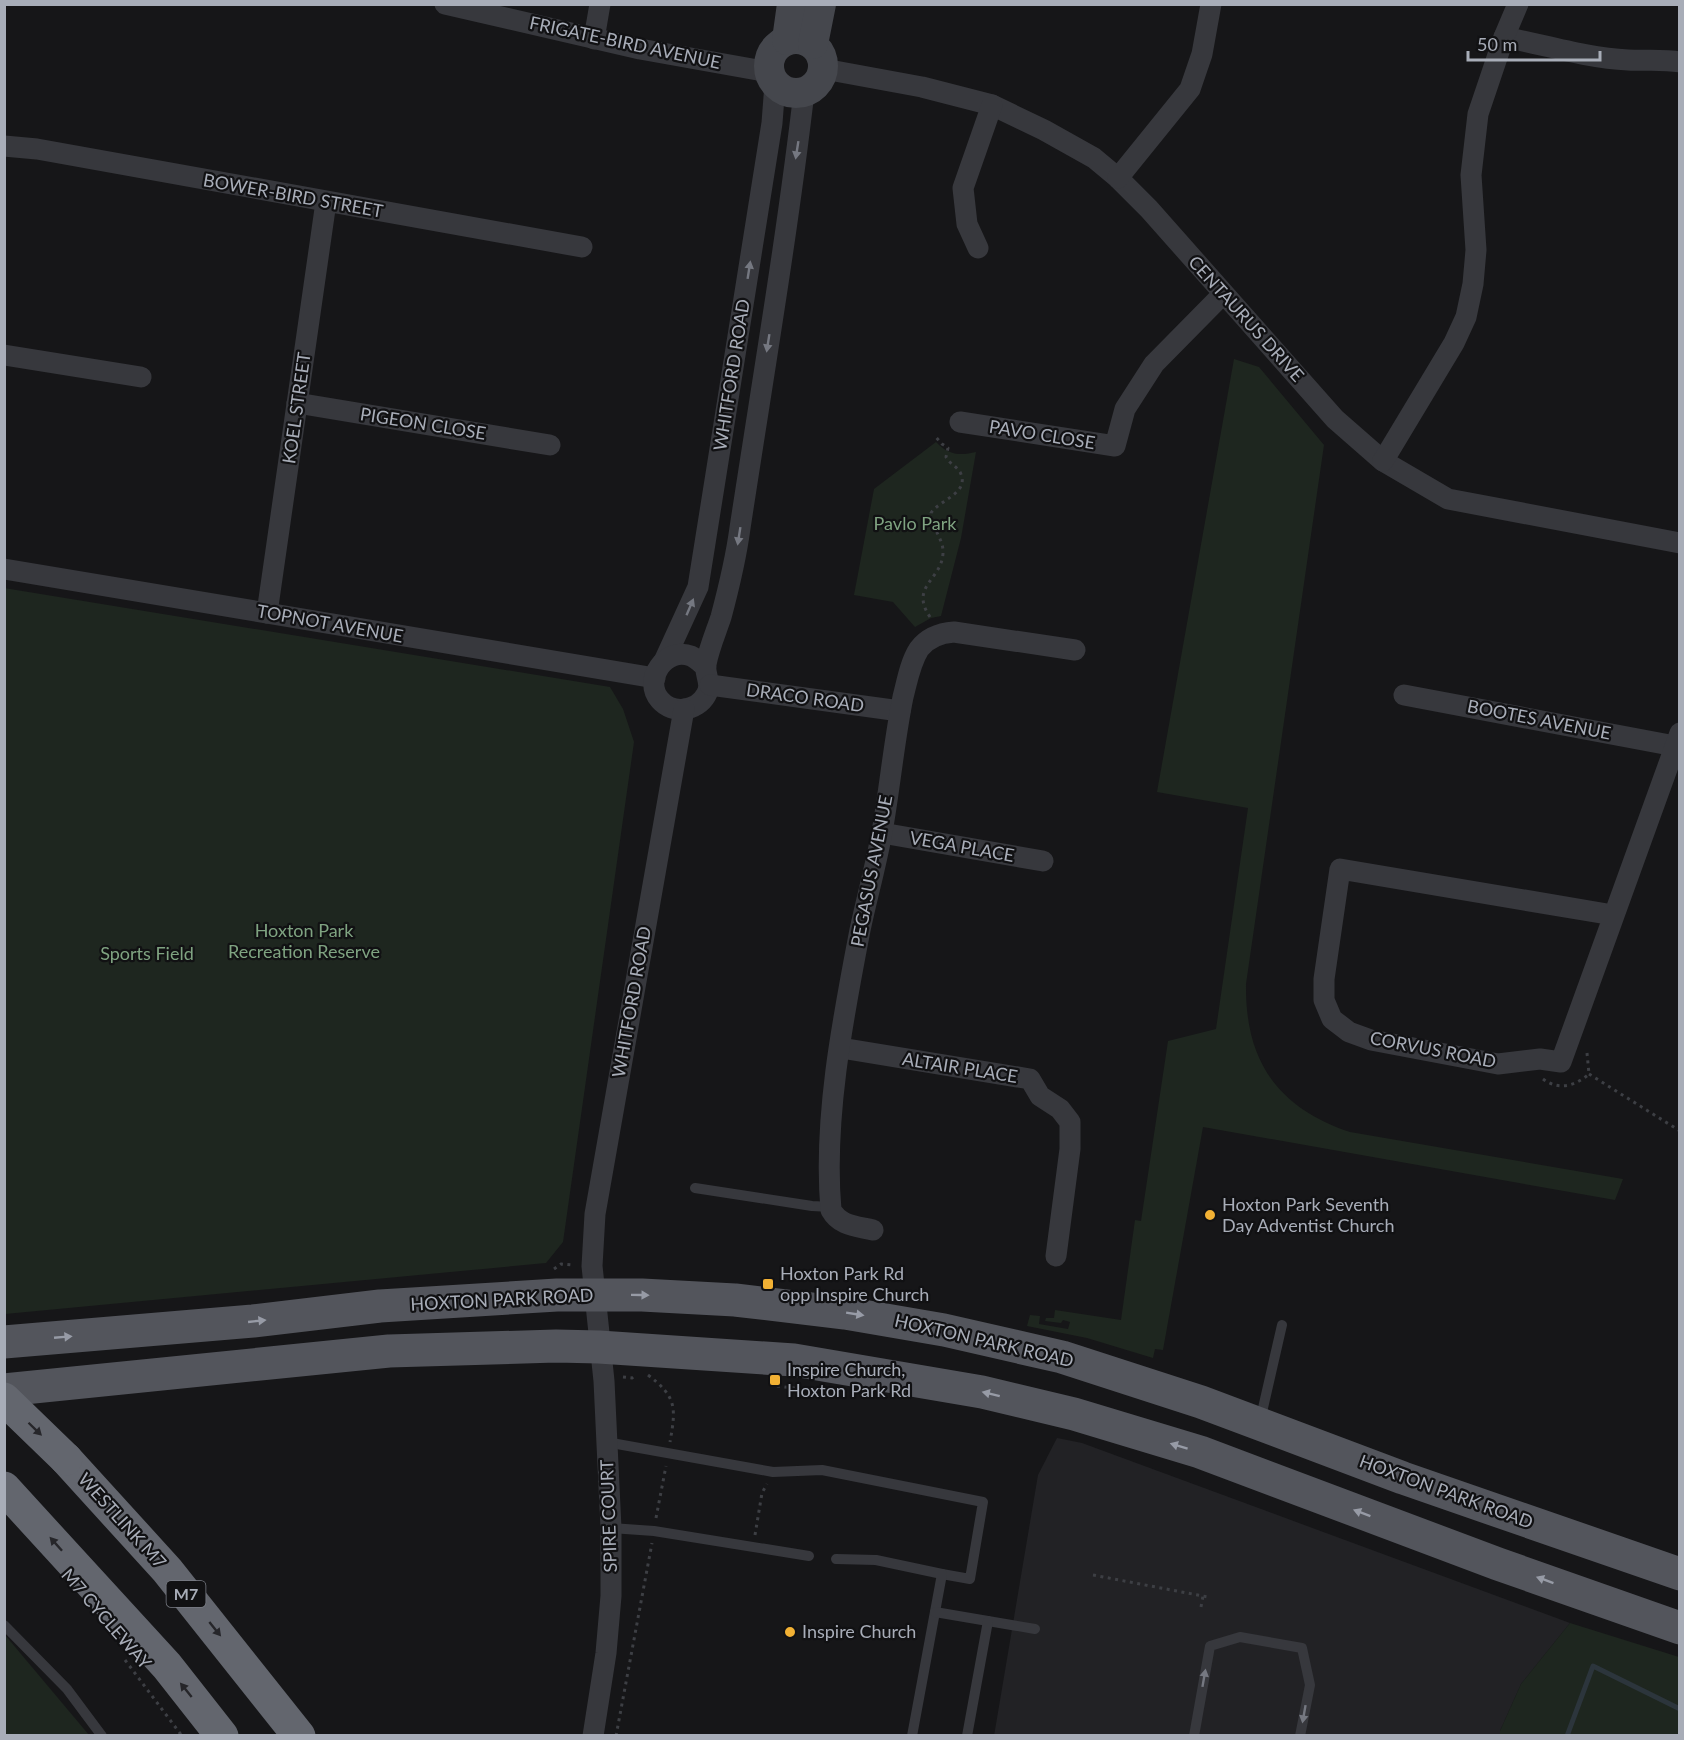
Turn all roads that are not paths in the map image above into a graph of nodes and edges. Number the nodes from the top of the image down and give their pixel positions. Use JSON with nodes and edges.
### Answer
{"nodes":[{"id":1,"x":445,"y":4,"type":"edge"},
{"id":2,"x":600,"y":4,"type":"edge"},
{"id":3,"x":792,"y":4,"type":"edge"},
{"id":4,"x":821,"y":4,"type":"edge"},
{"id":5,"x":1211,"y":4,"type":"edge"},
{"id":6,"x":1518,"y":4,"type":"edge"},
{"id":7,"x":1504,"y":37,"type":"junction"},
{"id":8,"x":594,"y":39,"type":"junction"},
{"id":9,"x":808,"y":51,"type":"junction"},
{"id":10,"x":1680,"y":62,"type":"edge"},
{"id":11,"x":772,"y":78,"type":"junction"},
{"id":12,"x":804,"y":92,"type":"junction"},
{"id":13,"x":992,"y":105,"type":"junction"},
{"id":14,"x":4,"y":147,"type":"edge"},
{"id":15,"x":1118,"y":178,"type":"junction"},
{"id":16,"x":326,"y":202,"type":"junction"},
{"id":17,"x":582,"y":247,"type":"dead end"},
{"id":18,"x":978,"y":248,"type":"dead end"},
{"id":19,"x":1223,"y":294,"type":"junction"},
{"id":20,"x":4,"y":355,"type":"edge"},
{"id":21,"x":141,"y":377,"type":"dead end"},
{"id":22,"x":297,"y":404,"type":"junction"},
{"id":23,"x":960,"y":422,"type":"dead end"},
{"id":24,"x":549,"y":445,"type":"dead end"},
{"id":25,"x":1383,"y":461,"type":"junction"},
{"id":26,"x":1680,"y":543,"type":"edge"},
{"id":27,"x":4,"y":569,"type":"edge"},
{"id":28,"x":267,"y":614,"type":"junction"},
{"id":29,"x":1075,"y":650,"type":"dead end"},
{"id":30,"x":665,"y":659,"type":"junction"},
{"id":31,"x":708,"y":676,"type":"junction"},
{"id":32,"x":655,"y":678,"type":"junction"},
{"id":33,"x":1404,"y":695,"type":"dead end"},
{"id":34,"x":684,"y":709,"type":"junction"},
{"id":35,"x":900,"y":711,"type":"junction"},
{"id":36,"x":1677,"y":739,"type":"edge"},
{"id":37,"x":882,"y":833,"type":"junction"},
{"id":38,"x":1043,"y":861,"type":"dead end"},
{"id":39,"x":1613,"y":915,"type":"junction"},
{"id":40,"x":841,"y":1048,"type":"junction"},
{"id":41,"x":695,"y":1188,"type":"dead end"},
{"id":42,"x":831,"y":1207,"type":"junction"},
{"id":43,"x":873,"y":1230,"type":"dead end"},
{"id":44,"x":1056,"y":1256,"type":"dead end"},
{"id":45,"x":594,"y":1295,"type":"junction"},
{"id":46,"x":1282,"y":1325,"type":"dead end"},
{"id":47,"x":4,"y":1342,"type":"edge"},
{"id":48,"x":599,"y":1347,"type":"junction"},
{"id":49,"x":4,"y":1390,"type":"edge"},
{"id":50,"x":4,"y":1399,"type":"edge"},
{"id":51,"x":1259,"y":1424,"type":"junction"},
{"id":52,"x":606,"y":1442,"type":"junction"},
{"id":53,"x":4,"y":1488,"type":"edge"},
{"id":54,"x":611,"y":1528,"type":"junction"},
{"id":55,"x":809,"y":1557,"type":"dead end"},
{"id":56,"x":836,"y":1559,"type":"dead end"},
{"id":57,"x":942,"y":1574,"type":"junction"},
{"id":58,"x":1680,"y":1574,"type":"edge"},
{"id":59,"x":935,"y":1612,"type":"junction"},
{"id":60,"x":1674,"y":1620,"type":"edge"},
{"id":61,"x":988,"y":1621,"type":"junction"},
{"id":62,"x":4,"y":1625,"type":"edge"},
{"id":63,"x":1035,"y":1629,"type":"dead end"},
{"id":64,"x":102,"y":1736,"type":"edge"},
{"id":65,"x":222,"y":1736,"type":"edge"},
{"id":66,"x":299,"y":1736,"type":"edge"},
{"id":67,"x":593,"y":1736,"type":"edge"},
{"id":68,"x":912,"y":1736,"type":"edge"},
{"id":69,"x":967,"y":1736,"type":"edge"},
{"id":70,"x":1194,"y":1736,"type":"edge"},
{"id":71,"x":1300,"y":1736,"type":"edge"}],
"edges":[{"from":1,"to":8,"type":"street","name":"FRIGATE-BIRD AVENUE"},
{"from":2,"to":8,"type":"street"},
{"from":3,"to":9,"type":"street"},
{"from":4,"to":9,"type":"street"},
{"from":5,"to":15,"type":"street"},
{"from":6,"to":7,"type":"street"},
{"from":7,"to":10,"type":"street"},
{"from":7,"to":25,"type":"street"},
{"from":8,"to":11,"type":"street","name":"FRIGATE-BIRD AVENUE"},
{"from":9,"to":11,"type":"street"},
{"from":9,"to":12,"type":"street"},
{"from":9,"to":13,"type":"street","name":"CENTAURUS DRIVE"},
{"from":11,"to":12,"type":"street"},
{"from":30,"to":11,"type":"street","name":"WHITFORD ROAD","one_way":true},
{"from":12,"to":31,"type":"street","name":"WHITFORD ROAD","one_way":true},
{"from":13,"to":15,"type":"street","name":"CENTAURUS DRIVE"},
{"from":13,"to":18,"type":"street"},
{"from":14,"to":16,"type":"street","name":"BOWER-BIRD STREET"},
{"from":15,"to":19,"type":"street","name":"CENTAURUS DRIVE"},
{"from":16,"to":17,"type":"street","name":"BOWER-BIRD STREET"},
{"from":16,"to":22,"type":"street","name":"KOEL STREET"},
{"from":19,"to":23,"type":"street","name":"PAVO CLOSE"},
{"from":19,"to":25,"type":"street","name":"CENTAURUS DRIVE"},
{"from":20,"to":21,"type":"street"},
{"from":22,"to":24,"type":"street","name":"PIGEON CLOSE"},
{"from":22,"to":28,"type":"street","name":"KOEL STREET"},
{"from":25,"to":26,"type":"street","name":"CENTAURUS DRIVE"},
{"from":27,"to":28,"type":"street","name":"TOPNOT AVENUE"},
{"from":28,"to":32,"type":"street","name":"TOPNOT AVENUE"},
{"from":29,"to":35,"type":"street","name":"PEGASUS AVENUE"},
{"from":30,"to":31,"type":"street"},
{"from":30,"to":32,"type":"street"},
{"from":31,"to":34,"type":"street"},
{"from":31,"to":35,"type":"street","name":"DRACO ROAD"},
{"from":32,"to":34,"type":"street"},
{"from":33,"to":36,"type":"street","name":"BOOTES AVENUE"},
{"from":34,"to":45,"type":"street","name":"WHITFORD ROAD"},
{"from":35,"to":37,"type":"street","name":"PEGASUS AVENUE"},
{"from":36,"to":39,"type":"street","name":"CORVUS ROAD"},
{"from":37,"to":38,"type":"street","name":"VEGA PLACE"},
{"from":37,"to":40,"type":"street","name":"PEGASUS AVENUE"},
{"from":39,"to":39,"type":"street","name":"CORVUS ROAD"},
{"from":40,"to":42,"type":"street","name":"PEGASUS AVENUE"},
{"from":40,"to":44,"type":"street","name":"ALTAIR PLACE"},
{"from":41,"to":42,"type":"lane"},
{"from":42,"to":43,"type":"street"},
{"from":47,"to":45,"type":"main road","name":"HOXTON PARK ROAD","one_way":true},
{"from":45,"to":48,"type":"street","name":"SPIRE COURT"},
{"from":45,"to":51,"type":"main road","name":"HOXTON PARK ROAD","one_way":true},
{"from":46,"to":51,"type":"lane"},
{"from":48,"to":49,"type":"main road"},
{"from":48,"to":52,"type":"street","name":"SPIRE COURT"},
{"from":60,"to":48,"type":"main road","one_way":true},
{"from":50,"to":66,"type":"highway","name":"WESTLINK M7","number":"M7","one_way":true,"bridge":true},
{"from":51,"to":58,"type":"main road","name":"HOXTON PARK ROAD"},
{"from":52,"to":54,"type":"street","name":"SPIRE COURT"},
{"from":52,"to":57,"type":"lane"},
{"from":65,"to":53,"type":"highway","one_way":true},
{"from":54,"to":55,"type":"lane"},
{"from":54,"to":67,"type":"street","name":"SPIRE COURT"},
{"from":56,"to":57,"type":"lane"},
{"from":57,"to":59,"type":"lane"},
{"from":59,"to":61,"type":"lane"},
{"from":59,"to":68,"type":"lane"},
{"from":61,"to":63,"type":"lane"},
{"from":61,"to":69,"type":"lane"},
{"from":62,"to":64,"type":"lane"},
{"from":70,"to":71,"type":"lane","one_way":true}]}
